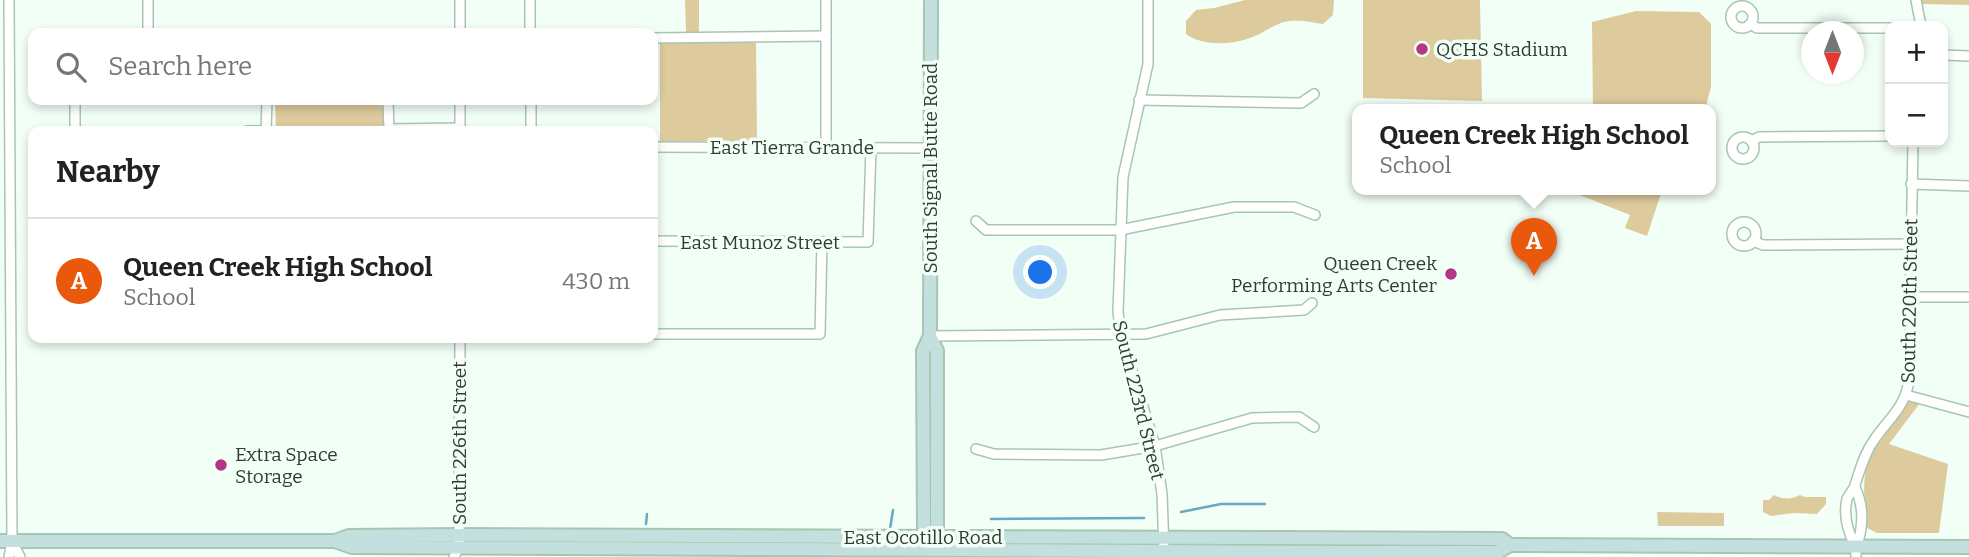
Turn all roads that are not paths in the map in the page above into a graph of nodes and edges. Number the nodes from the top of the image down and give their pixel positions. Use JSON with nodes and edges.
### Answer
{"nodes":[{"id":1,"x":9,"y":0,"type":"edge"},
{"id":2,"x":148,"y":0,"type":"edge"},
{"id":3,"x":460,"y":0,"type":"edge"},
{"id":4,"x":530,"y":0,"type":"edge"},
{"id":5,"x":826,"y":0,"type":"edge"},
{"id":6,"x":931,"y":0,"type":"edge"},
{"id":7,"x":1148,"y":0,"type":"edge"},
{"id":8,"x":1916,"y":0,"type":"edge"},
{"id":9,"x":1920,"y":21,"type":"edge"},
{"id":10,"x":1750,"y":24,"type":"dead end"},
{"id":11,"x":148,"y":28,"type":"edge"},
{"id":12,"x":460,"y":28,"type":"edge"},
{"id":13,"x":530,"y":28,"type":"edge"},
{"id":14,"x":1885,"y":28,"type":"edge"},
{"id":15,"x":826,"y":36,"type":"junction"},
{"id":16,"x":658,"y":38,"type":"edge"},
{"id":17,"x":1948,"y":55,"type":"edge"},
{"id":18,"x":1969,"y":56,"type":"edge"},
{"id":19,"x":1314,"y":94,"type":"dead end"},
{"id":20,"x":1139,"y":100,"type":"junction"},
{"id":21,"x":75,"y":105,"type":"edge"},
{"id":22,"x":267,"y":105,"type":"edge"},
{"id":23,"x":388,"y":105,"type":"edge"},
{"id":24,"x":460,"y":105,"type":"edge"},
{"id":25,"x":531,"y":105,"type":"edge"},
{"id":26,"x":75,"y":126,"type":"edge"},
{"id":27,"x":267,"y":126,"type":"edge"},
{"id":28,"x":389,"y":126,"type":"edge"},
{"id":29,"x":460,"y":126,"type":"edge"},
{"id":30,"x":531,"y":126,"type":"edge"},
{"id":31,"x":1885,"y":136,"type":"edge"},
{"id":32,"x":1751,"y":141,"type":"dead end"},
{"id":33,"x":658,"y":147,"type":"edge"},
{"id":34,"x":826,"y":147,"type":"junction"},
{"id":35,"x":1913,"y":147,"type":"edge"},
{"id":36,"x":871,"y":148,"type":"junction"},
{"id":37,"x":930,"y":148,"type":"junction"},
{"id":38,"x":1912,"y":184,"type":"junction"},
{"id":39,"x":1969,"y":186,"type":"edge"},
{"id":40,"x":1315,"y":215,"type":"dead end"},
{"id":41,"x":976,"y":221,"type":"dead end"},
{"id":42,"x":1120,"y":230,"type":"junction"},
{"id":43,"x":5,"y":232,"type":"edge"},
{"id":44,"x":658,"y":241,"type":"edge"},
{"id":45,"x":1753,"y":241,"type":"dead end"},
{"id":46,"x":822,"y":242,"type":"junction"},
{"id":47,"x":1911,"y":244,"type":"junction"},
{"id":48,"x":1911,"y":297,"type":"junction"},
{"id":49,"x":1969,"y":297,"type":"edge"},
{"id":50,"x":1312,"y":303,"type":"dead end"},
{"id":51,"x":658,"y":334,"type":"edge"},
{"id":52,"x":1121,"y":335,"type":"junction"},
{"id":53,"x":930,"y":336,"type":"junction"},
{"id":54,"x":460,"y":343,"type":"edge"},
{"id":55,"x":1906,"y":395,"type":"junction"},
{"id":56,"x":1969,"y":412,"type":"edge"},
{"id":57,"x":1314,"y":427,"type":"dead end"},
{"id":58,"x":1155,"y":446,"type":"junction"},
{"id":59,"x":976,"y":449,"type":"dead end"},
{"id":60,"x":1855,"y":488,"type":"junction"},
{"id":61,"x":1350,"y":538,"type":"junction"},
{"id":62,"x":6,"y":541,"type":"edge"},
{"id":63,"x":1163,"y":545,"type":"junction"},
{"id":64,"x":1510,"y":545,"type":"junction"},
{"id":65,"x":1969,"y":547,"type":"edge"},
{"id":66,"x":931,"y":548,"type":"edge"},
{"id":67,"x":459,"y":549,"type":"edge"},
{"id":68,"x":1855,"y":552,"type":"edge"},
{"id":69,"x":1349,"y":555,"type":"edge"},
{"id":70,"x":9,"y":557,"type":"edge"},
{"id":71,"x":20,"y":557,"type":"edge"}],
"edges":[{"from":1,"to":43,"type":"street"},
{"from":2,"to":11,"type":"street"},
{"from":3,"to":12,"type":"street"},
{"from":4,"to":13,"type":"street"},
{"from":5,"to":15,"type":"street"},
{"from":6,"to":37,"type":"main road","name":"South Signal Butte Road"},
{"from":7,"to":20,"type":"street","name":"South 223rd Street"},
{"from":8,"to":9,"type":"street"},
{"from":10,"to":14,"type":"street"},
{"from":15,"to":16,"type":"street"},
{"from":15,"to":34,"type":"street"},
{"from":17,"to":18,"type":"street"},
{"from":19,"to":20,"type":"street"},
{"from":20,"to":42,"type":"street","name":"South 223rd Street"},
{"from":21,"to":26,"type":"street"},
{"from":22,"to":27,"type":"street"},
{"from":23,"to":28,"type":"street"},
{"from":24,"to":29,"type":"street"},
{"from":25,"to":30,"type":"street"},
{"from":31,"to":32,"type":"street"},
{"from":33,"to":34,"type":"street","name":"East Tierra Grande"},
{"from":34,"to":36,"type":"street","name":"East Tierra Grande"},
{"from":35,"to":38,"type":"street","name":"South 220th Street"},
{"from":36,"to":37,"type":"street","name":"East Tierra Grande"},
{"from":36,"to":46,"type":"street","name":"East Munoz Street"},
{"from":37,"to":53,"type":"main road","name":"South Signal Butte Road"},
{"from":38,"to":39,"type":"street"},
{"from":38,"to":47,"type":"street","name":"South 220th Street"},
{"from":40,"to":42,"type":"street"},
{"from":41,"to":42,"type":"street"},
{"from":42,"to":52,"type":"street","name":"South 223rd Street"},
{"from":43,"to":62,"type":"street"},
{"from":44,"to":46,"type":"street","name":"East Munoz Street"},
{"from":45,"to":47,"type":"street"},
{"from":46,"to":51,"type":"street"},
{"from":47,"to":48,"type":"street","name":"South 220th Street"},
{"from":48,"to":49,"type":"street"},
{"from":48,"to":55,"type":"street","name":"South 220th Street"},
{"from":50,"to":52,"type":"street"},
{"from":52,"to":53,"type":"street"},
{"from":52,"to":58,"type":"street","name":"South 223rd Street"},
{"from":53,"to":66,"type":"main road","name":"South Signal Butte Road"},
{"from":54,"to":67,"type":"street","name":"South 226th Street"},
{"from":55,"to":56,"type":"street"},
{"from":55,"to":60,"type":"street","name":"South 220th Street"},
{"from":57,"to":58,"type":"street"},
{"from":58,"to":59,"type":"street"},
{"from":58,"to":63,"type":"street","name":"South 223rd Street"},
{"from":60,"to":68,"type":"street","name":"South 220th Street"},
{"from":60,"to":68,"type":"street","name":"South 220th Street"},
{"from":61,"to":63,"type":"main road","name":"East Ocotillo Road"},
{"from":61,"to":64,"type":"main road","name":"East Ocotillo Road"},
{"from":61,"to":69,"type":"street"},
{"from":62,"to":67,"type":"main road","name":"East Ocotillo Road"},
{"from":62,"to":70,"type":"street"},
{"from":62,"to":71,"type":"street"},
{"from":63,"to":66,"type":"main road","name":"East Ocotillo Road"},
{"from":63,"to":69,"type":"main road","name":"East Ocotillo Road"},
{"from":64,"to":68,"type":"main road","name":"East Ocotillo Road"},
{"from":64,"to":69,"type":"main road","name":"East Ocotillo Road"},
{"from":65,"to":68,"type":"main road","name":"East Ocotillo Road"},
{"from":66,"to":67,"type":"main road","name":"East Ocotillo Road"}]}
